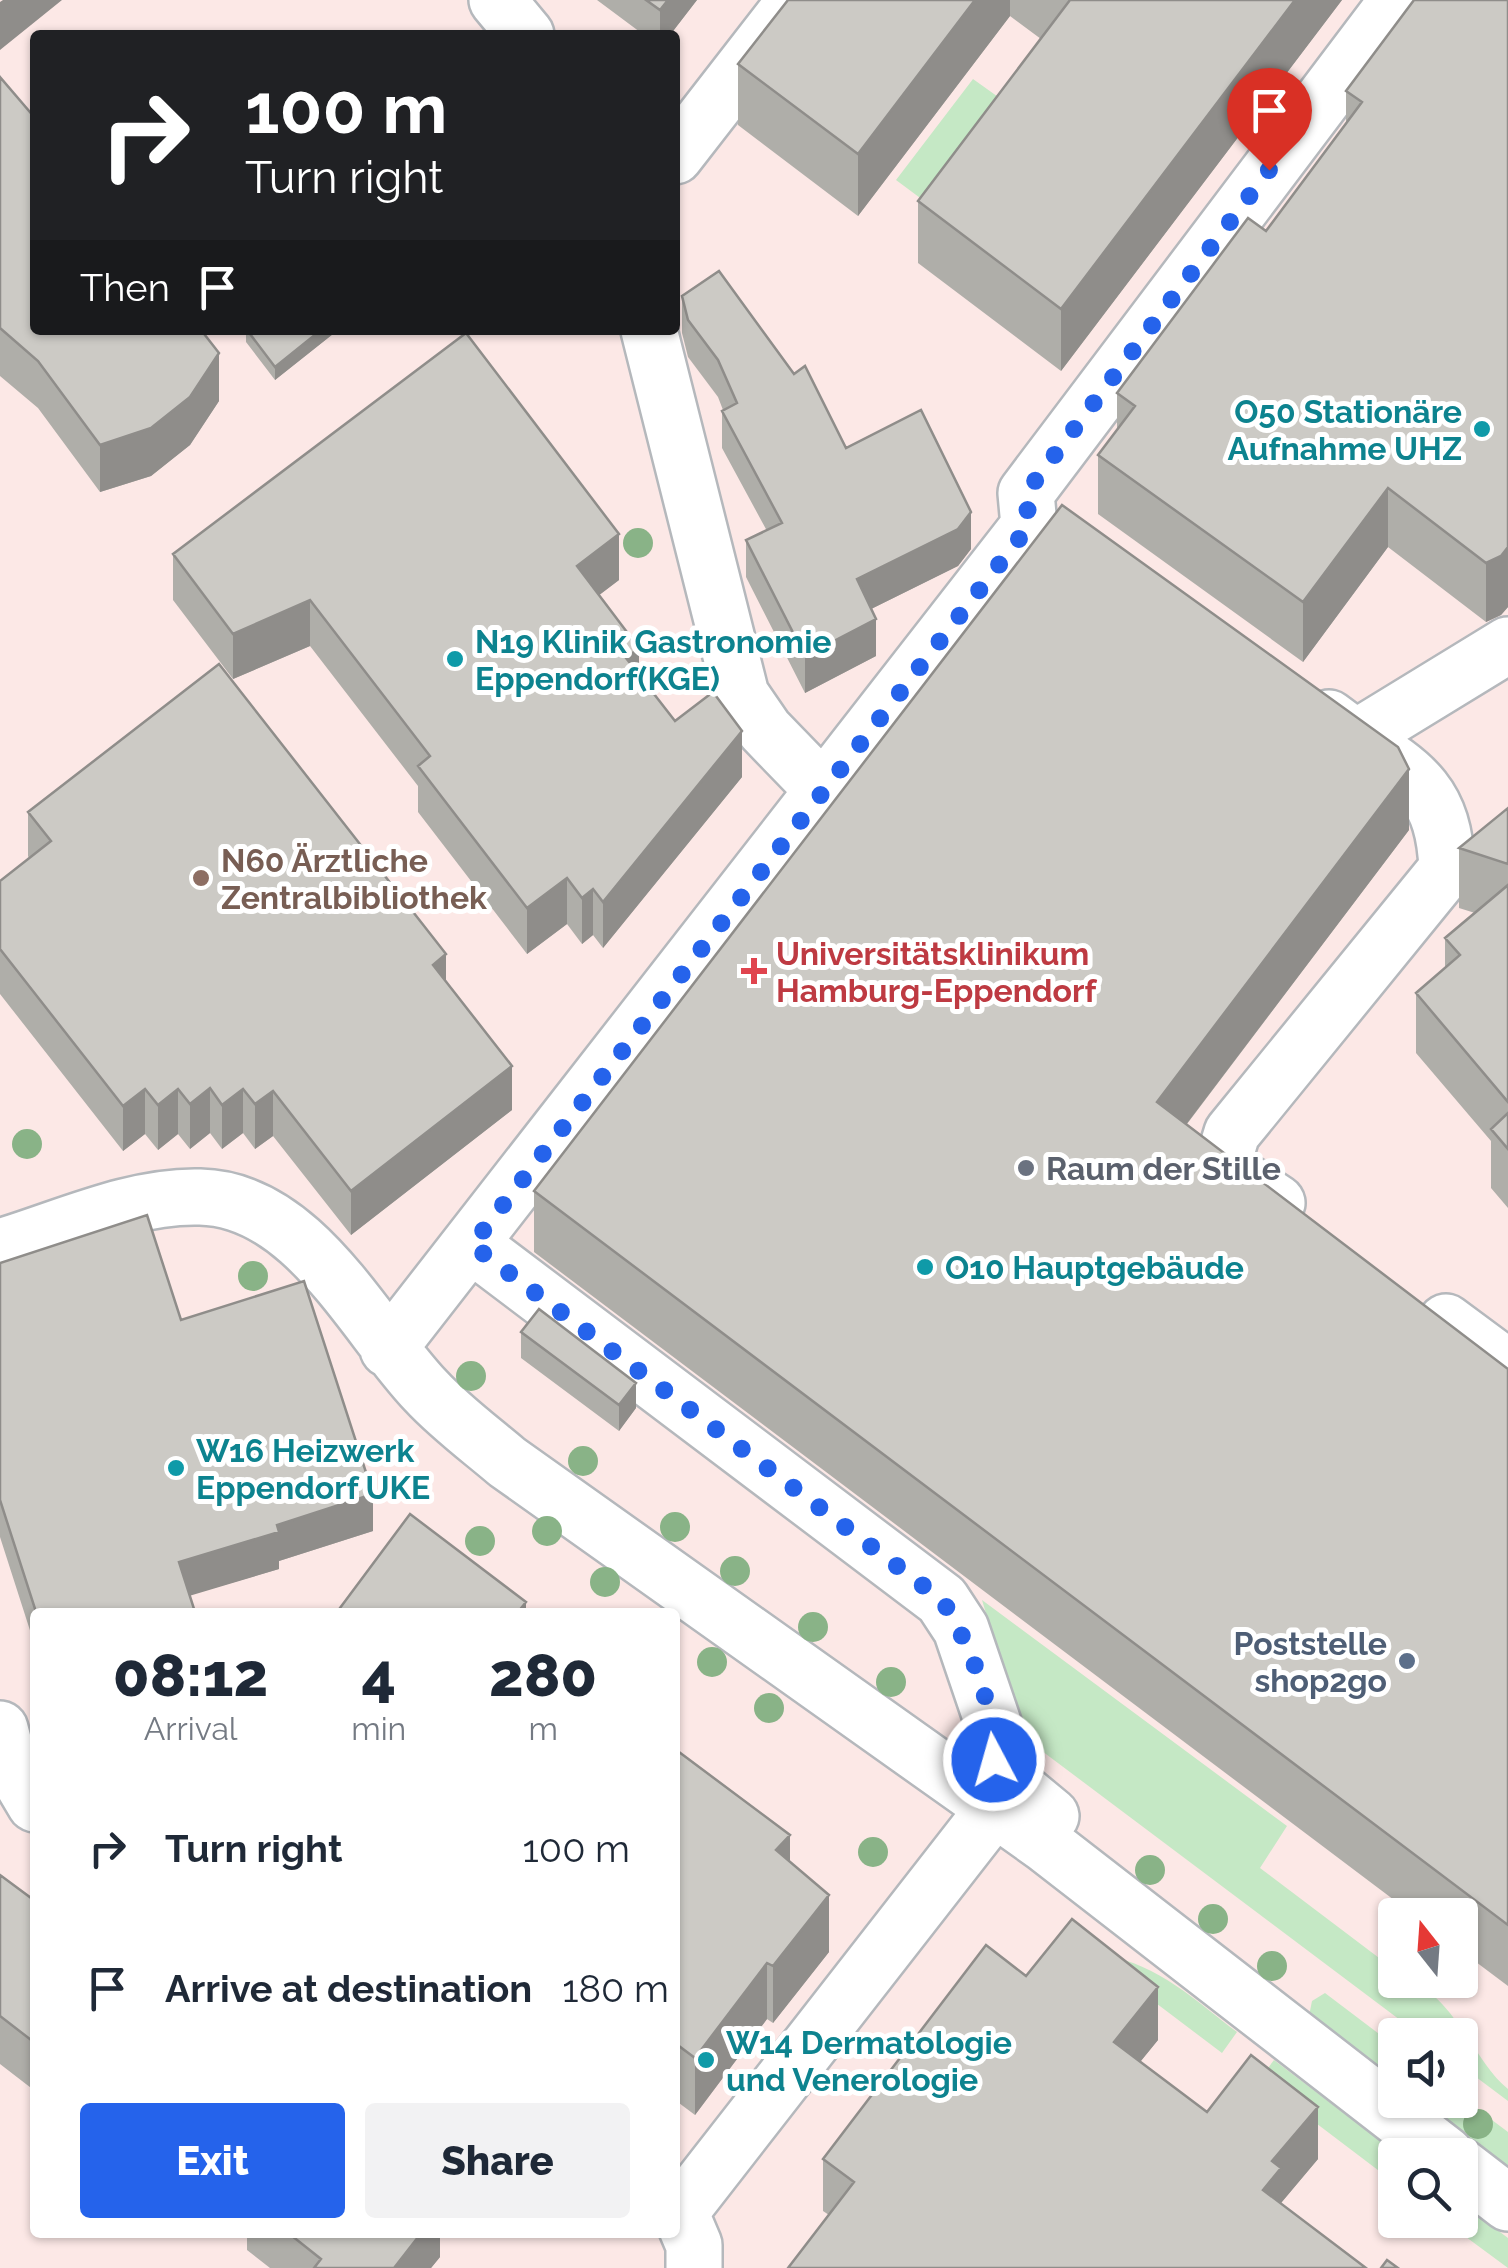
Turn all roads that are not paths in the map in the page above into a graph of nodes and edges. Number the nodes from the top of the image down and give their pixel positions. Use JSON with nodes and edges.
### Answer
{"nodes":[{"id":1,"x":497,"y":0,"type":"edge"},
{"id":2,"x":796,"y":0,"type":"edge"},
{"id":3,"x":1398,"y":0,"type":"edge"},
{"id":4,"x":522,"y":30,"type":"edge"},
{"id":5,"x":680,"y":150,"type":"edge"},
{"id":6,"x":650,"y":335,"type":"edge"},
{"id":7,"x":1026,"y":493,"type":"junction"},
{"id":8,"x":1085,"y":542,"type":"edge"},
{"id":9,"x":1508,"y":645,"type":"edge"},
{"id":10,"x":1281,"y":684,"type":"edge"},
{"id":11,"x":1356,"y":738,"type":"junction"},
{"id":12,"x":825,"y":792,"type":"junction"},
{"id":13,"x":1318,"y":1230,"type":"edge"},
{"id":14,"x":472,"y":1245,"type":"junction"},
{"id":15,"x":0,"y":1247,"type":"edge"},
{"id":16,"x":1446,"y":1322,"type":"edge"},
{"id":17,"x":388,"y":1349,"type":"junction"},
{"id":18,"x":1508,"y":1368,"type":"edge"},
{"id":19,"x":0,"y":1729,"type":"edge"},
{"id":20,"x":30,"y":1796,"type":"edge"},
{"id":21,"x":994,"y":1809,"type":"junction"},
{"id":22,"x":1307,"y":2046,"type":"junction"},
{"id":23,"x":1424,"y":2138,"type":"edge"},
{"id":24,"x":1478,"y":2180,"type":"edge"},
{"id":25,"x":1508,"y":2203,"type":"edge"},
{"id":26,"x":680,"y":2208,"type":"edge"},
{"id":27,"x":680,"y":2215,"type":"edge"},
{"id":28,"x":694,"y":2268,"type":"edge"}],
"edges":[{"from":1,"to":4,"type":"lane"},
{"from":2,"to":5,"type":"lane"},
{"from":3,"to":7,"type":"lane"},
{"from":6,"to":12,"type":"lane"},
{"from":7,"to":8,"type":"lane"},
{"from":7,"to":12,"type":"lane"},
{"from":9,"to":11,"type":"lane"},
{"from":10,"to":11,"type":"lane"},
{"from":11,"to":13,"type":"lane"},
{"from":12,"to":14,"type":"lane"},
{"from":14,"to":17,"type":"lane"},
{"from":14,"to":22,"type":"lane"},
{"from":15,"to":17,"type":"lane"},
{"from":16,"to":18,"type":"lane"},
{"from":17,"to":21,"type":"lane"},
{"from":19,"to":20,"type":"lane"},
{"from":21,"to":22,"type":"lane"},
{"from":21,"to":26,"type":"lane"},
{"from":22,"to":23,"type":"lane"},
{"from":24,"to":25,"type":"lane"},
{"from":27,"to":28,"type":"lane"}]}
